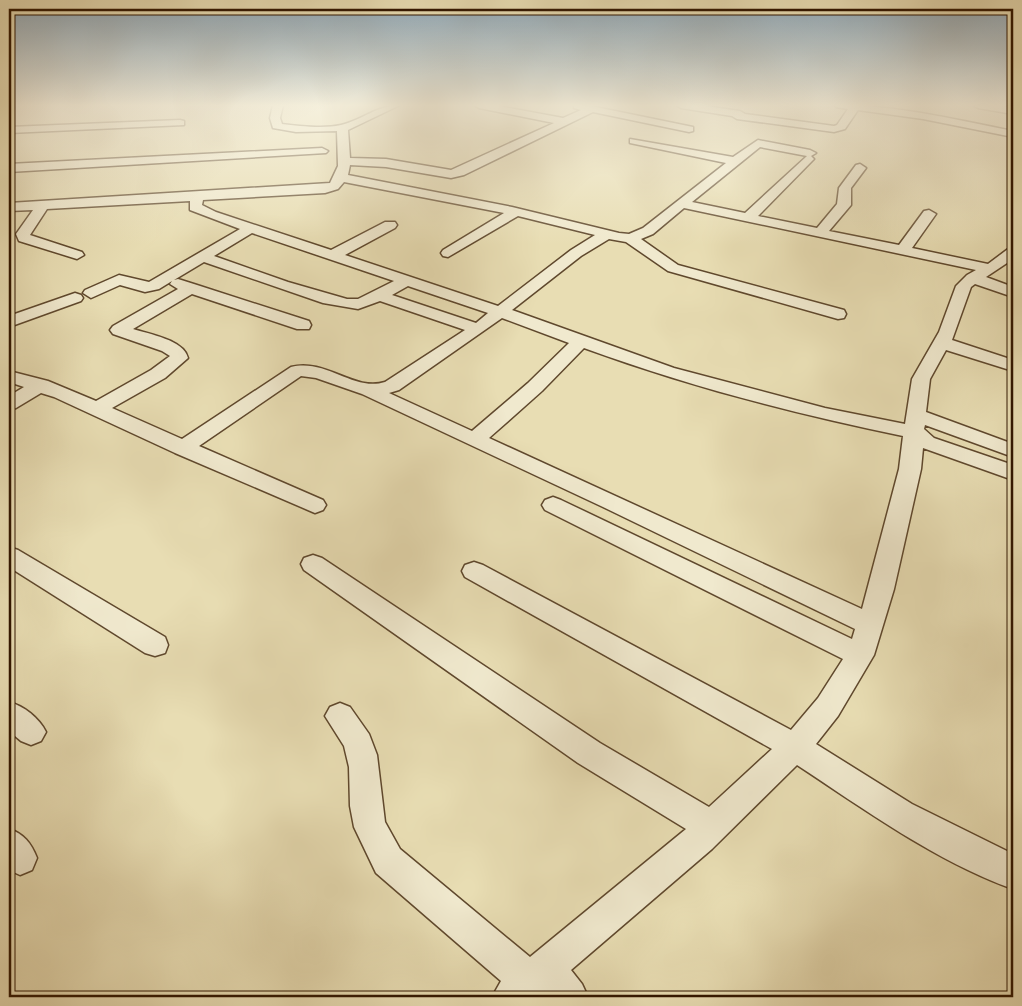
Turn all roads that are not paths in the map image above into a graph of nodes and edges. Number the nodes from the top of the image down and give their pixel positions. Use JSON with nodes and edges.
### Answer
{"nodes":[{"id":1,"x":305,"y":152,"type":"edge"},
{"id":2,"x":343,"y":152,"type":"edge"},
{"id":3,"x":503,"y":152,"type":"edge"},
{"id":4,"x":687,"y":152,"type":"edge"},
{"id":5,"x":747,"y":152,"type":"edge"},
{"id":6,"x":793,"y":152,"type":"edge"},
{"id":7,"x":344,"y":161,"type":"junction"},
{"id":8,"x":736,"y":161,"type":"junction"},
{"id":9,"x":9,"y":168,"type":"edge"},
{"id":10,"x":860,"y":168,"type":"dead end"},
{"id":11,"x":460,"y":172,"type":"junction"},
{"id":12,"x":340,"y":177,"type":"junction"},
{"id":13,"x":197,"y":195,"type":"junction"},
{"id":14,"x":427,"y":195,"type":"junction"},
{"id":15,"x":682,"y":204,"type":"junction"},
{"id":16,"x":43,"y":205,"type":"junction"},
{"id":17,"x":9,"y":207,"type":"edge"},
{"id":18,"x":516,"y":212,"type":"junction"},
{"id":19,"x":929,"y":214,"type":"dead end"},
{"id":20,"x":748,"y":218,"type":"junction"},
{"id":21,"x":390,"y":225,"type":"dead end"},
{"id":22,"x":250,"y":229,"type":"junction"},
{"id":23,"x":819,"y":234,"type":"junction"},
{"id":24,"x":606,"y":235,"type":"junction"},
{"id":25,"x":630,"y":238,"type":"junction"},
{"id":26,"x":902,"y":251,"type":"junction"},
{"id":27,"x":1013,"y":252,"type":"edge"},
{"id":28,"x":448,"y":253,"type":"dead end"},
{"id":29,"x":77,"y":255,"type":"dead end"},
{"id":30,"x":332,"y":256,"type":"junction"},
{"id":31,"x":203,"y":257,"type":"junction"},
{"id":32,"x":981,"y":273,"type":"junction"},
{"id":33,"x":165,"y":279,"type":"junction"},
{"id":34,"x":406,"y":280,"type":"junction"},
{"id":35,"x":191,"y":288,"type":"junction"},
{"id":36,"x":1013,"y":292,"type":"edge"},
{"id":37,"x":91,"y":293,"type":"dead end"},
{"id":38,"x":378,"y":295,"type":"junction"},
{"id":39,"x":75,"y":298,"type":"dead end"},
{"id":40,"x":501,"y":312,"type":"junction"},
{"id":41,"x":838,"y":314,"type":"dead end"},
{"id":42,"x":9,"y":322,"type":"edge"},
{"id":43,"x":303,"y":325,"type":"dead end"},
{"id":44,"x":478,"y":329,"type":"junction"},
{"id":45,"x":580,"y":342,"type":"junction"},
{"id":46,"x":942,"y":342,"type":"junction"},
{"id":47,"x":1013,"y":366,"type":"edge"},
{"id":48,"x":9,"y":376,"type":"edge"},
{"id":49,"x":41,"y":385,"type":"junction"},
{"id":50,"x":369,"y":391,"type":"junction"},
{"id":51,"x":9,"y":404,"type":"edge"},
{"id":52,"x":97,"y":409,"type":"junction"},
{"id":53,"x":915,"y":423,"type":"junction"},
{"id":54,"x":475,"y":439,"type":"junction"},
{"id":55,"x":182,"y":448,"type":"junction"},
{"id":56,"x":1013,"y":451,"type":"edge"},
{"id":57,"x":1013,"y":473,"type":"edge"},
{"id":58,"x":315,"y":505,"type":"dead end"},
{"id":59,"x":553,"y":505,"type":"dead end"},
{"id":60,"x":12,"y":562,"type":"edge"},
{"id":61,"x":313,"y":564,"type":"dead end"},
{"id":62,"x":474,"y":571,"type":"dead end"},
{"id":63,"x":870,"y":625,"type":"junction"},
{"id":64,"x":155,"y":645,"type":"dead end"},
{"id":65,"x":860,"y":655,"type":"junction"},
{"id":66,"x":9,"y":714,"type":"edge"},
{"id":67,"x":340,"y":716,"type":"dead end"},
{"id":68,"x":31,"y":732,"type":"dead end"},
{"id":69,"x":795,"y":747,"type":"junction"},
{"id":70,"x":712,"y":826,"type":"junction"},
{"id":71,"x":1013,"y":872,"type":"edge"},
{"id":72,"x":529,"y":982,"type":"edge"},
{"id":73,"x":569,"y":997,"type":"edge"}],
"edges":[{"from":1,"to":9,"type":"street"},
{"from":2,"to":7,"type":"street"},
{"from":3,"to":11,"type":"street"},
{"from":4,"to":8,"type":"street"},
{"from":5,"to":8,"type":"street"},
{"from":6,"to":20,"type":"street"},
{"from":7,"to":11,"type":"street"},
{"from":7,"to":12,"type":"street"},
{"from":8,"to":15,"type":"street"},
{"from":10,"to":23,"type":"street"},
{"from":11,"to":14,"type":"street"},
{"from":12,"to":13,"type":"street"},
{"from":12,"to":14,"type":"street"},
{"from":13,"to":16,"type":"street"},
{"from":13,"to":22,"type":"street"},
{"from":14,"to":18,"type":"street"},
{"from":15,"to":20,"type":"street"},
{"from":15,"to":25,"type":"street"},
{"from":16,"to":17,"type":"street"},
{"from":16,"to":29,"type":"street"},
{"from":18,"to":24,"type":"street"},
{"from":18,"to":28,"type":"street"},
{"from":19,"to":26,"type":"street"},
{"from":20,"to":23,"type":"street"},
{"from":21,"to":30,"type":"street"},
{"from":22,"to":30,"type":"street"},
{"from":22,"to":31,"type":"street"},
{"from":23,"to":26,"type":"street"},
{"from":24,"to":25,"type":"street"},
{"from":24,"to":40,"type":"street"},
{"from":25,"to":41,"type":"street"},
{"from":26,"to":32,"type":"street"},
{"from":27,"to":32,"type":"street"},
{"from":30,"to":34,"type":"street"},
{"from":31,"to":33,"type":"street"},
{"from":31,"to":38,"type":"street"},
{"from":32,"to":36,"type":"street"},
{"from":32,"to":46,"type":"street"},
{"from":33,"to":35,"type":"street"},
{"from":33,"to":37,"type":"street"},
{"from":34,"to":38,"type":"street"},
{"from":34,"to":40,"type":"street"},
{"from":35,"to":43,"type":"street"},
{"from":35,"to":52,"type":"street"},
{"from":38,"to":44,"type":"street"},
{"from":39,"to":42,"type":"street"},
{"from":40,"to":44,"type":"street"},
{"from":40,"to":45,"type":"street"},
{"from":44,"to":50,"type":"street"},
{"from":45,"to":53,"type":"street"},
{"from":45,"to":54,"type":"street"},
{"from":46,"to":47,"type":"street"},
{"from":46,"to":53,"type":"street"},
{"from":48,"to":49,"type":"street"},
{"from":49,"to":51,"type":"street"},
{"from":49,"to":52,"type":"street"},
{"from":50,"to":54,"type":"street"},
{"from":50,"to":55,"type":"street"},
{"from":52,"to":55,"type":"street"},
{"from":53,"to":56,"type":"street"},
{"from":53,"to":57,"type":"street"},
{"from":53,"to":63,"type":"street"},
{"from":54,"to":63,"type":"street"},
{"from":55,"to":58,"type":"street"},
{"from":59,"to":65,"type":"street"},
{"from":60,"to":64,"type":"street"},
{"from":61,"to":70,"type":"street"},
{"from":62,"to":69,"type":"street"},
{"from":63,"to":65,"type":"street"},
{"from":65,"to":69,"type":"street"},
{"from":66,"to":68,"type":"street"},
{"from":67,"to":72,"type":"street"},
{"from":69,"to":70,"type":"street"},
{"from":69,"to":71,"type":"street"},
{"from":70,"to":72,"type":"street"},
{"from":72,"to":73,"type":"street"}]}
